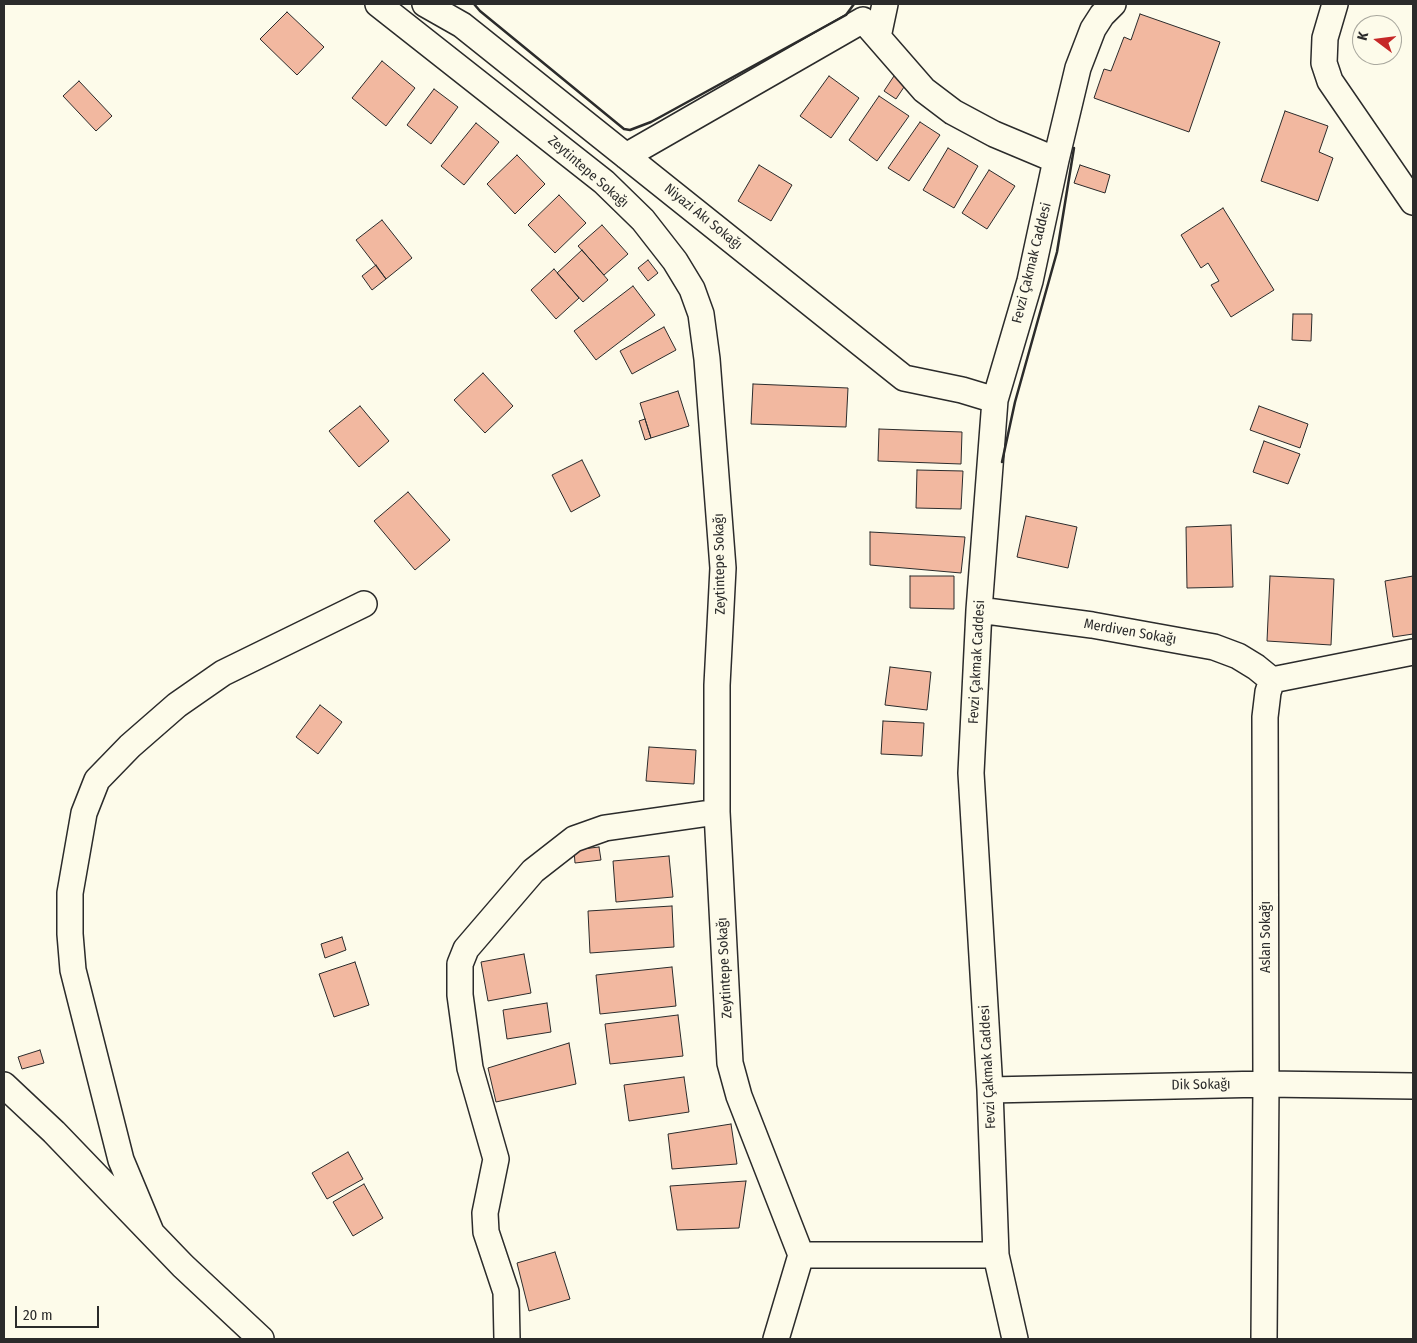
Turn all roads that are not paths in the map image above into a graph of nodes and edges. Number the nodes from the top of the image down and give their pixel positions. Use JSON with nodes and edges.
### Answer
{"nodes":[{"id":1,"x":378,"y":4,"type":"edge"},
{"id":2,"x":425,"y":4,"type":"edge"},
{"id":3,"x":886,"y":4,"type":"edge"},
{"id":4,"x":1113,"y":4,"type":"edge"},
{"id":5,"x":1329,"y":5,"type":"edge"},
{"id":6,"x":878,"y":37,"type":"junction"},
{"id":7,"x":626,"y":156,"type":"junction"},
{"id":8,"x":1056,"y":160,"type":"junction"},
{"id":9,"x":1413,"y":202,"type":"edge"},
{"id":10,"x":995,"y":400,"type":"junction"},
{"id":11,"x":364,"y":604,"type":"dead end"},
{"id":12,"x":979,"y":610,"type":"junction"},
{"id":13,"x":1413,"y":652,"type":"edge"},
{"id":14,"x":1272,"y":680,"type":"junction"},
{"id":15,"x":717,"y":812,"type":"junction"},
{"id":16,"x":1266,"y":1084,"type":"junction"},
{"id":17,"x":4,"y":1085,"type":"edge"},
{"id":18,"x":1413,"y":1086,"type":"edge"},
{"id":19,"x":990,"y":1090,"type":"junction"},
{"id":20,"x":151,"y":1232,"type":"junction"},
{"id":21,"x":801,"y":1255,"type":"junction"},
{"id":22,"x":996,"y":1255,"type":"junction"},
{"id":23,"x":261,"y":1339,"type":"edge"},
{"id":24,"x":507,"y":1339,"type":"edge"},
{"id":25,"x":776,"y":1339,"type":"edge"},
{"id":26,"x":1014,"y":1339,"type":"edge"},
{"id":27,"x":1264,"y":1339,"type":"edge"}],
"edges":[{"from":1,"to":15,"type":"street","name":"Zeytintepe Sokağı"},
{"from":2,"to":7,"type":"street","name":"Niyazi Akı Sokağı"},
{"from":3,"to":6,"type":"street"},
{"from":4,"to":8,"type":"street","name":"Fevzi Çakmak Caddesi"},
{"from":5,"to":9,"type":"street"},
{"from":6,"to":7,"type":"street"},
{"from":6,"to":8,"type":"street"},
{"from":7,"to":10,"type":"street","name":"Niyazi Akı Sokağı"},
{"from":8,"to":10,"type":"street","name":"Fevzi Çakmak Caddesi"},
{"from":10,"to":12,"type":"street","name":"Fevzi Çakmak Caddesi"},
{"from":11,"to":20,"type":"street"},
{"from":12,"to":14,"type":"street","name":"Merdiven Sokağı"},
{"from":12,"to":19,"type":"street","name":"Fevzi Çakmak Caddesi"},
{"from":13,"to":14,"type":"street"},
{"from":14,"to":16,"type":"street","name":"Aslan Sokağı"},
{"from":15,"to":21,"type":"street","name":"Zeytintepe Sokağı"},
{"from":15,"to":24,"type":"street"},
{"from":16,"to":18,"type":"street","name":"Dik Sokağı"},
{"from":16,"to":19,"type":"street","name":"Dik Sokağı"},
{"from":16,"to":27,"type":"street","name":"Aslan Sokağı"},
{"from":17,"to":20,"type":"street"},
{"from":19,"to":22,"type":"street","name":"Fevzi Çakmak Caddesi"},
{"from":20,"to":23,"type":"street"},
{"from":21,"to":22,"type":"street"},
{"from":21,"to":25,"type":"street"},
{"from":22,"to":26,"type":"street","name":"Fevzi Çakmak Caddesi"}]}
